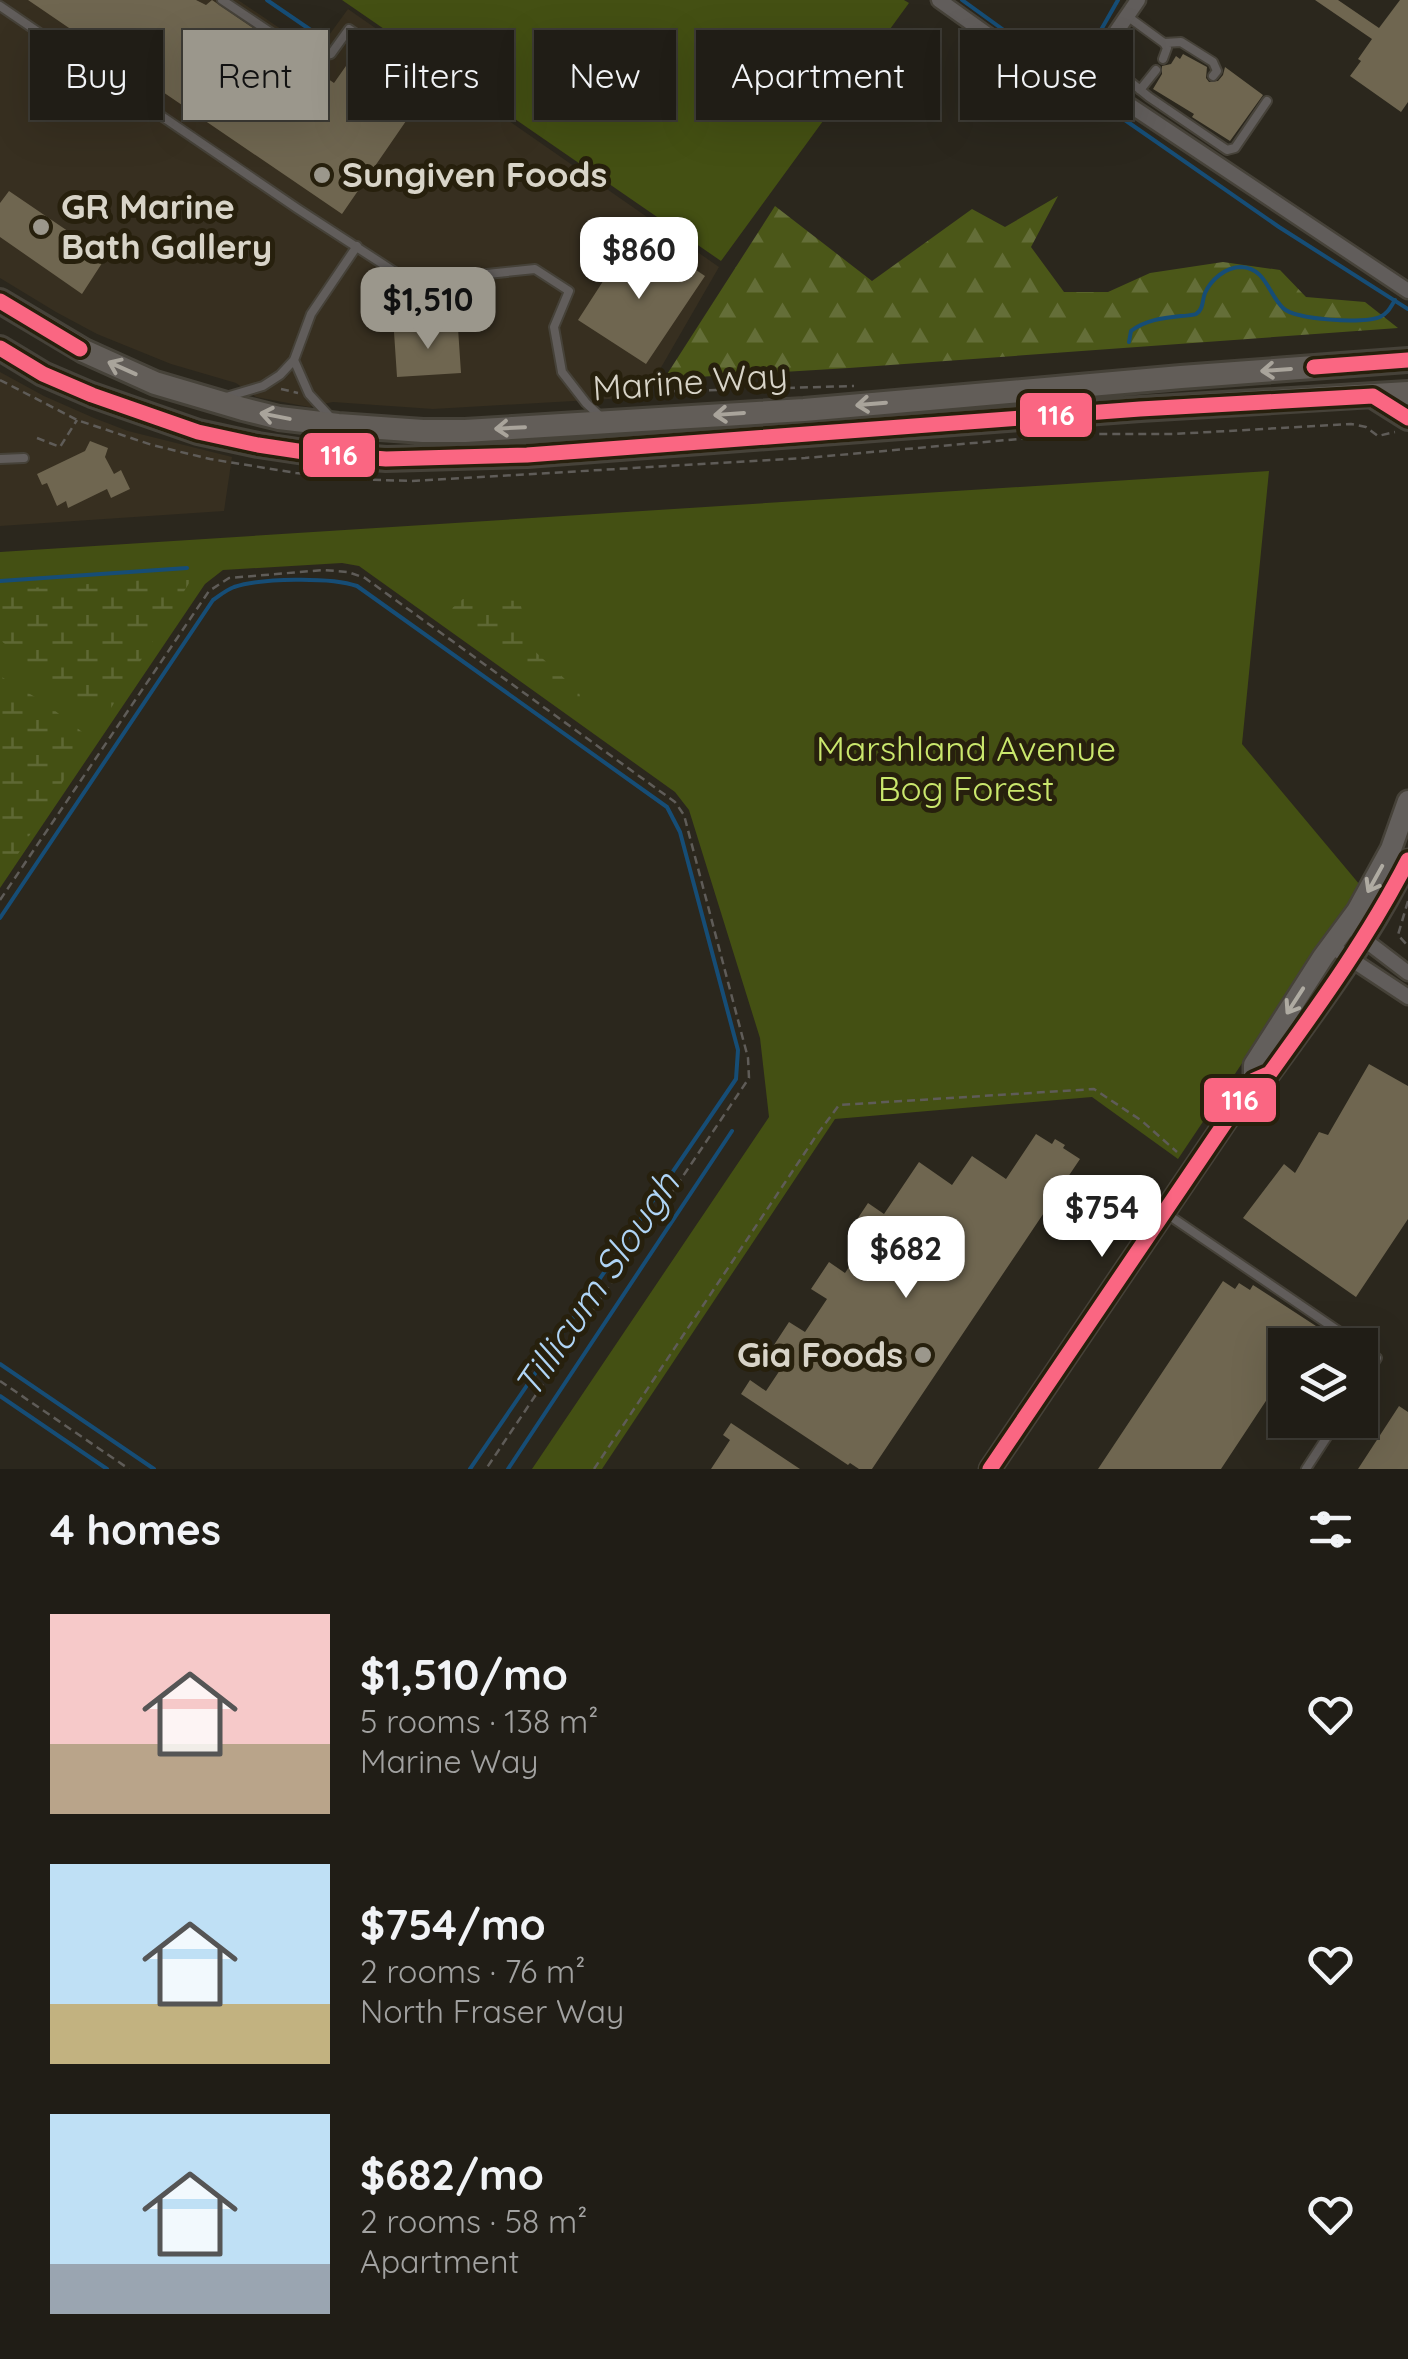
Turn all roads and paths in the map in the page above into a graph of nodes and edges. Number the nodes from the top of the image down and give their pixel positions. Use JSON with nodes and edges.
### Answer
{"nodes":[{"id":1,"x":222,"y":0,"type":"edge"},
{"id":2,"x":940,"y":0,"type":"edge"},
{"id":3,"x":1138,"y":0,"type":"edge"},
{"id":4,"x":0,"y":6,"type":"edge"},
{"id":5,"x":1127,"y":16,"type":"junction"},
{"id":6,"x":349,"y":30,"type":"edge"},
{"id":7,"x":982,"y":30,"type":"edge"},
{"id":8,"x":1117,"y":30,"type":"edge"},
{"id":9,"x":1164,"y":43,"type":"junction"},
{"id":10,"x":1164,"y":59,"type":"dead end"},
{"id":11,"x":1156,"y":70,"type":"dead end"},
{"id":12,"x":1213,"y":76,"type":"dead end"},
{"id":13,"x":1133,"y":84,"type":"edge"},
{"id":14,"x":1140,"y":90,"type":"junction"},
{"id":15,"x":1267,"y":101,"type":"dead end"},
{"id":16,"x":1133,"y":107,"type":"edge"},
{"id":17,"x":357,"y":246,"type":"junction"},
{"id":18,"x":1408,"y":291,"type":"edge"},
{"id":19,"x":0,"y":301,"type":"edge"},
{"id":20,"x":0,"y":348,"type":"edge"},
{"id":21,"x":294,"y":360,"type":"junction"},
{"id":22,"x":1408,"y":360,"type":"edge"},
{"id":23,"x":274,"y":388,"type":"dead end"},
{"id":24,"x":299,"y":393,"type":"dead end"},
{"id":25,"x":1408,"y":393,"type":"edge"},
{"id":26,"x":1373,"y":396,"type":"junction"},
{"id":27,"x":214,"y":400,"type":"junction"},
{"id":28,"x":1408,"y":418,"type":"edge"},
{"id":29,"x":77,"y":420,"type":"dead end"},
{"id":30,"x":607,"y":422,"type":"junction"},
{"id":31,"x":338,"y":425,"type":"junction"},
{"id":32,"x":37,"y":438,"type":"dead end"},
{"id":33,"x":24,"y":458,"type":"dead end"},
{"id":34,"x":0,"y":460,"type":"edge"},
{"id":35,"x":1408,"y":801,"type":"edge"},
{"id":36,"x":1408,"y":860,"type":"edge"},
{"id":37,"x":0,"y":900,"type":"edge"},
{"id":38,"x":1408,"y":902,"type":"edge"},
{"id":39,"x":1346,"y":926,"type":"junction"},
{"id":40,"x":1365,"y":940,"type":"junction"},
{"id":41,"x":1331,"y":946,"type":"junction"},
{"id":42,"x":1408,"y":946,"type":"edge"},
{"id":43,"x":1351,"y":960,"type":"junction"},
{"id":44,"x":1408,"y":973,"type":"edge"},
{"id":45,"x":1408,"y":997,"type":"edge"},
{"id":46,"x":1254,"y":1080,"type":"junction"},
{"id":47,"x":1177,"y":1152,"type":"dead end"},
{"id":48,"x":1164,"y":1212,"type":"junction"},
{"id":49,"x":1333,"y":1328,"type":"edge"},
{"id":50,"x":0,"y":1381,"type":"edge"},
{"id":51,"x":1326,"y":1438,"type":"edge"},
{"id":52,"x":130,"y":1469,"type":"edge"},
{"id":53,"x":486,"y":1469,"type":"edge"},
{"id":54,"x":594,"y":1469,"type":"edge"},
{"id":55,"x":990,"y":1469,"type":"edge"},
{"id":56,"x":1306,"y":1469,"type":"edge"}],
"edges":[{"from":1,"to":6,"type":"lane"},
{"from":2,"to":7,"type":"street"},
{"from":3,"to":5,"type":"street"},
{"from":4,"to":17,"type":"lane"},
{"from":5,"to":8,"type":"street"},
{"from":5,"to":9,"type":"lane"},
{"from":9,"to":10,"type":"lane"},
{"from":9,"to":12,"type":"lane"},
{"from":11,"to":14,"type":"lane"},
{"from":13,"to":14,"type":"lane"},
{"from":14,"to":15,"type":"lane"},
{"from":16,"to":18,"type":"street"},
{"from":17,"to":21,"type":"lane"},
{"from":17,"to":30,"type":"lane"},
{"from":27,"to":19,"type":"main road","name":"Marine Way","one_way":true},
{"from":20,"to":26,"type":"main road","name":"Marine Way"},
{"from":21,"to":27,"type":"lane"},
{"from":21,"to":31,"type":"lane"},
{"from":22,"to":30,"type":"main road","name":"Marine Way","one_way":true},
{"from":23,"to":24,"type":"path"},
{"from":25,"to":26,"type":"main road","name":"Marine Way"},
{"from":26,"to":28,"type":"main road"},
{"from":31,"to":27,"type":"main road","name":"Marine Way","one_way":true},
{"from":29,"to":32,"type":"path"},
{"from":30,"to":31,"type":"main road","name":"Marine Way","one_way":true},
{"from":33,"to":34,"type":"lane"},
{"from":35,"to":39,"type":"street","one_way":true},
{"from":36,"to":40,"type":"street"},
{"from":37,"to":53,"type":"path"},
{"from":38,"to":42,"type":"path"},
{"from":39,"to":40,"type":"street"},
{"from":39,"to":41,"type":"street"},
{"from":40,"to":43,"type":"street"},
{"from":40,"to":44,"type":"street"},
{"from":41,"to":43,"type":"street"},
{"from":41,"to":46,"type":"street","one_way":true},
{"from":43,"to":45,"type":"street"},
{"from":43,"to":46,"type":"street"},
{"from":46,"to":48,"type":"street"},
{"from":47,"to":54,"type":"path"},
{"from":48,"to":49,"type":"lane"},
{"from":48,"to":55,"type":"street"},
{"from":50,"to":52,"type":"path"},
{"from":51,"to":56,"type":"lane"}]}
